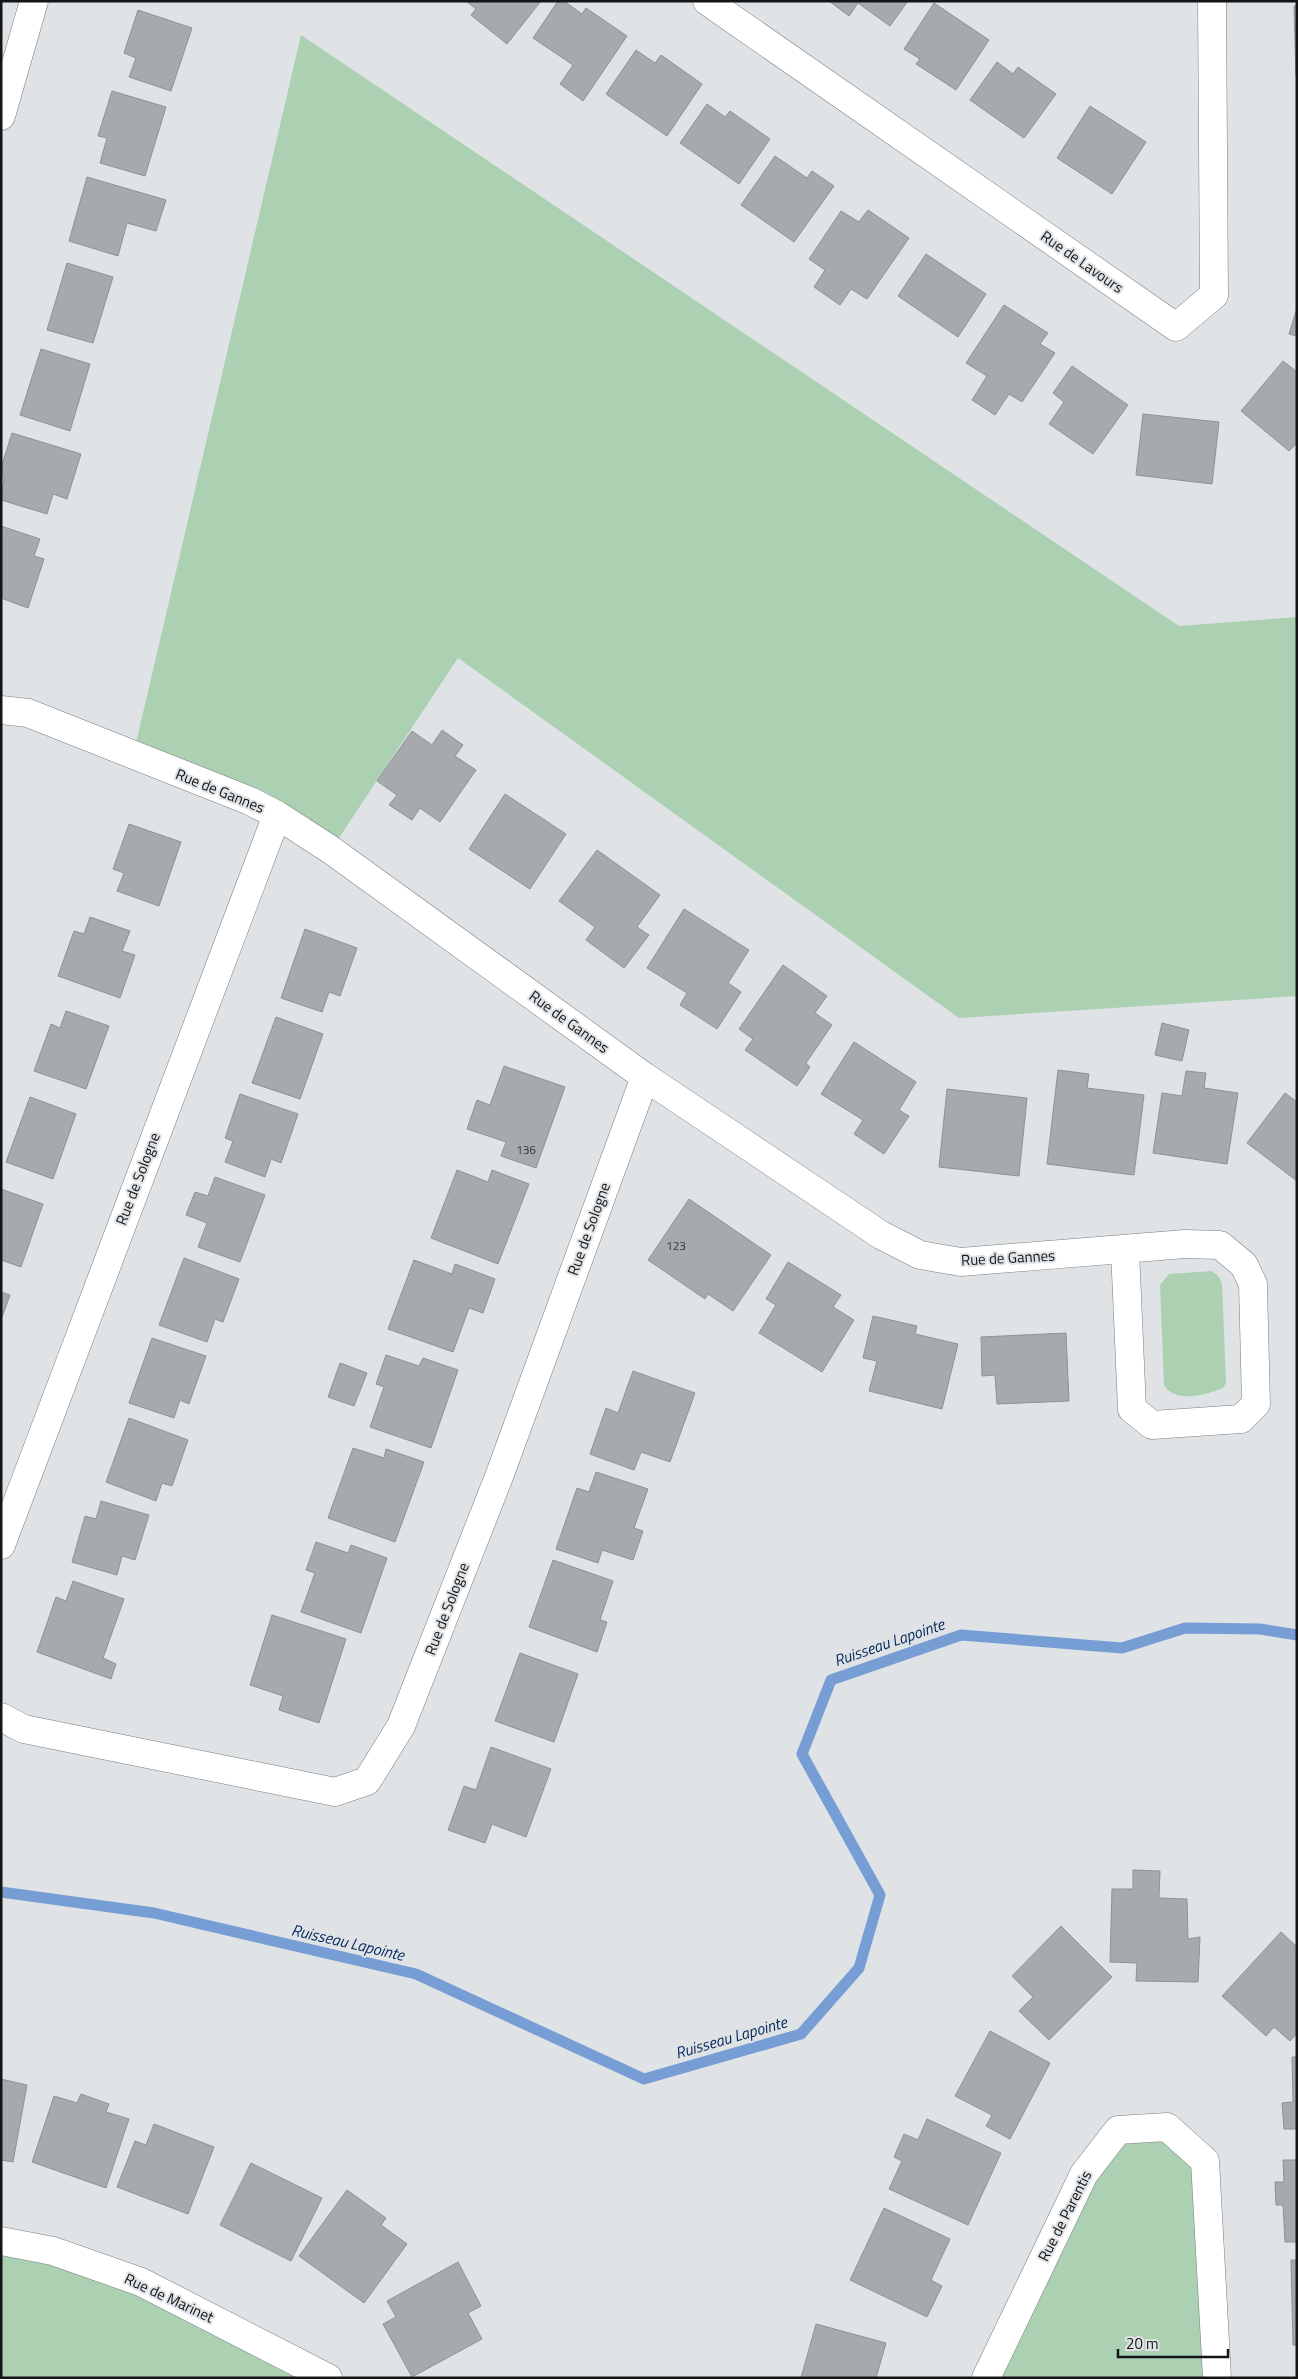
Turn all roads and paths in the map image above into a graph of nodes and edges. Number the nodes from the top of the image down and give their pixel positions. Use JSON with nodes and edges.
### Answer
{"nodes":[{"id":1,"x":34,"y":1,"type":"edge"},
{"id":2,"x":707,"y":1,"type":"edge"},
{"id":3,"x":1212,"y":1,"type":"edge"},
{"id":4,"x":1,"y":116,"type":"edge"},
{"id":5,"x":1,"y":692,"type":"edge"},
{"id":6,"x":1,"y":710,"type":"edge"},
{"id":7,"x":28,"y":712,"type":"junction"},
{"id":8,"x":277,"y":815,"type":"junction"},
{"id":9,"x":645,"y":1077,"type":"junction"},
{"id":10,"x":1124,"y":1250,"type":"junction"},
{"id":11,"x":1,"y":1545,"type":"edge"},
{"id":12,"x":1,"y":1718,"type":"edge"},
{"id":13,"x":1,"y":2241,"type":"edge"},
{"id":14,"x":328,"y":2378,"type":"edge"},
{"id":15,"x":986,"y":2378,"type":"edge"},
{"id":16,"x":1217,"y":2378,"type":"edge"}],
"edges":[{"from":1,"to":4,"type":"street"},
{"from":2,"to":3,"type":"street","name":"Rue de Lavours"},
{"from":5,"to":7,"type":"street","name":"Rue de Gannes"},
{"from":6,"to":7,"type":"street","name":"Rue de Gannes"},
{"from":7,"to":8,"type":"street","name":"Rue de Gannes"},
{"from":8,"to":9,"type":"street","name":"Rue de Gannes"},
{"from":8,"to":11,"type":"street","name":"Rue de Sologne"},
{"from":9,"to":10,"type":"street","name":"Rue de Gannes"},
{"from":9,"to":12,"type":"street","name":"Rue de Sologne"},
{"from":10,"to":10,"type":"street","name":"Rue de Gannes"},
{"from":13,"to":14,"type":"street","name":"Rue de Marinet"},
{"from":15,"to":16,"type":"street","name":"Rue de Parentis"}]}
